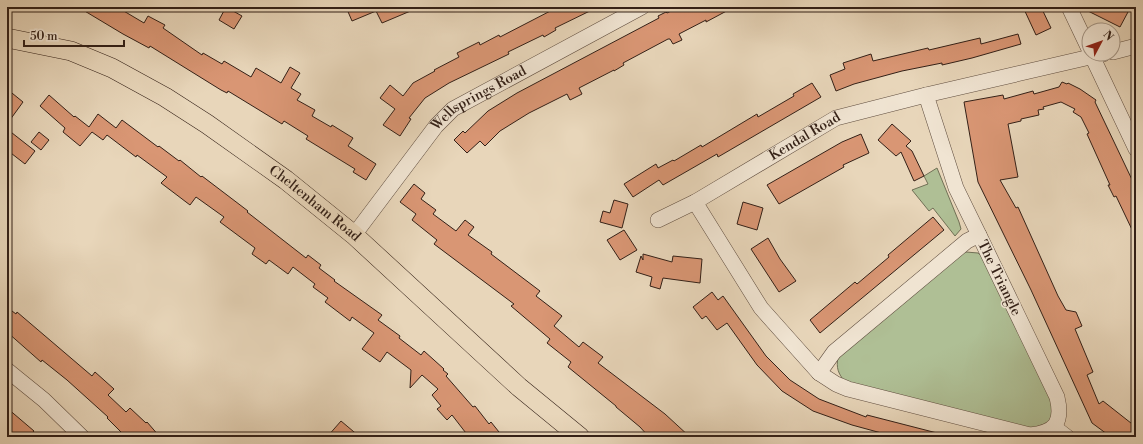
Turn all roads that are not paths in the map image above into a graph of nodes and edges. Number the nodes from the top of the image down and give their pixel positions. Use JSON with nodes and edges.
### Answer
{"nodes":[{"id":1,"x":642,"y":7,"type":"edge"},
{"id":2,"x":1069,"y":7,"type":"edge"},
{"id":3,"x":1081,"y":29,"type":"edge"},
{"id":4,"x":7,"y":38,"type":"edge"},
{"id":5,"x":1136,"y":46,"type":"edge"},
{"id":6,"x":1121,"y":50,"type":"edge"},
{"id":7,"x":1081,"y":56,"type":"edge"},
{"id":8,"x":1098,"y":62,"type":"edge"},
{"id":9,"x":926,"y":95,"type":"junction"},
{"id":10,"x":1136,"y":149,"type":"edge"},
{"id":11,"x":695,"y":202,"type":"junction"},
{"id":12,"x":658,"y":220,"type":"dead end"},
{"id":13,"x":354,"y":234,"type":"junction"},
{"id":14,"x":979,"y":235,"type":"junction"},
{"id":15,"x":7,"y":370,"type":"edge"},
{"id":16,"x":819,"y":373,"type":"junction"},
{"id":17,"x":1054,"y":427,"type":"junction"},
{"id":18,"x":82,"y":437,"type":"edge"},
{"id":19,"x":580,"y":437,"type":"edge"},
{"id":20,"x":1067,"y":437,"type":"edge"}],
"edges":[{"from":1,"to":13,"type":"street","name":"Wellsprings Road"},
{"from":2,"to":3,"type":"street"},
{"from":4,"to":13,"type":"main road","name":"Cheltenham Road"},
{"from":5,"to":6,"type":"street"},
{"from":7,"to":9,"type":"street","name":"Kendal Road"},
{"from":8,"to":10,"type":"street"},
{"from":9,"to":11,"type":"street","name":"Kendal Road"},
{"from":9,"to":14,"type":"street"},
{"from":11,"to":12,"type":"street","name":"Kendal Road"},
{"from":11,"to":16,"type":"street"},
{"from":13,"to":19,"type":"main road","name":"Cheltenham Road"},
{"from":14,"to":16,"type":"street","name":"The Triangle"},
{"from":14,"to":17,"type":"street","name":"The Triangle"},
{"from":15,"to":18,"type":"street"},
{"from":16,"to":17,"type":"street"},
{"from":17,"to":20,"type":"street"}]}
